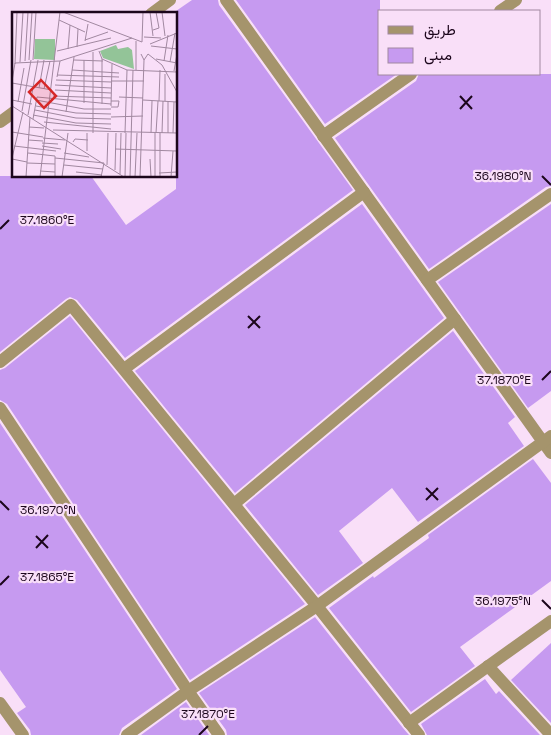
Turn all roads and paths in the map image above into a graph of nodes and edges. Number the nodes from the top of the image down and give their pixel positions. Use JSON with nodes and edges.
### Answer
{"nodes":[{"id":1,"x":170,"y":0,"type":"edge"},
{"id":2,"x":226,"y":0,"type":"edge"},
{"id":3,"x":516,"y":0,"type":"edge"},
{"id":4,"x":501,"y":10,"type":"edge"},
{"id":5,"x":154,"y":12,"type":"edge"},
{"id":6,"x":410,"y":75,"type":"edge"},
{"id":7,"x":12,"y":113,"type":"edge"},
{"id":8,"x":0,"y":122,"type":"edge"},
{"id":9,"x":323,"y":136,"type":"junction"},
{"id":10,"x":364,"y":192,"type":"junction"},
{"id":11,"x":551,"y":194,"type":"edge"},
{"id":12,"x":427,"y":280,"type":"junction"},
{"id":13,"x":455,"y":319,"type":"junction"},
{"id":14,"x":0,"y":362,"type":"edge"},
{"id":15,"x":124,"y":369,"type":"junction"},
{"id":16,"x":0,"y":408,"type":"edge"},
{"id":17,"x":547,"y":439,"type":"edge"},
{"id":18,"x":551,"y":453,"type":"edge"},
{"id":19,"x":234,"y":504,"type":"junction"},
{"id":20,"x":317,"y":606,"type":"junction"},
{"id":21,"x":551,"y":621,"type":"edge"},
{"id":22,"x":488,"y":666,"type":"junction"},
{"id":23,"x":188,"y":691,"type":"junction"},
{"id":24,"x":0,"y":703,"type":"edge"},
{"id":25,"x":409,"y":723,"type":"junction"},
{"id":26,"x":551,"y":734,"type":"edge"},
{"id":27,"x":23,"y":735,"type":"edge"},
{"id":28,"x":127,"y":735,"type":"edge"},
{"id":29,"x":219,"y":735,"type":"edge"},
{"id":30,"x":419,"y":735,"type":"edge"}],
"edges":[{"from":1,"to":5,"type":"street"},
{"from":2,"to":9,"type":"street"},
{"from":3,"to":4,"type":"street"},
{"from":6,"to":9,"type":"street"},
{"from":7,"to":8,"type":"street"},
{"from":9,"to":10,"type":"street"},
{"from":10,"to":12,"type":"street"},
{"from":10,"to":15,"type":"street"},
{"from":11,"to":12,"type":"street"},
{"from":12,"to":13,"type":"street"},
{"from":13,"to":17,"type":"street"},
{"from":13,"to":19,"type":"street"},
{"from":14,"to":15,"type":"street"},
{"from":15,"to":19,"type":"street"},
{"from":16,"to":23,"type":"street"},
{"from":17,"to":18,"type":"street"},
{"from":17,"to":20,"type":"street"},
{"from":19,"to":20,"type":"street"},
{"from":20,"to":23,"type":"street"},
{"from":20,"to":25,"type":"street"},
{"from":21,"to":22,"type":"street"},
{"from":22,"to":25,"type":"street"},
{"from":22,"to":26,"type":"street"},
{"from":23,"to":28,"type":"street"},
{"from":23,"to":29,"type":"street"},
{"from":24,"to":27,"type":"street"},
{"from":25,"to":30,"type":"street"}]}
